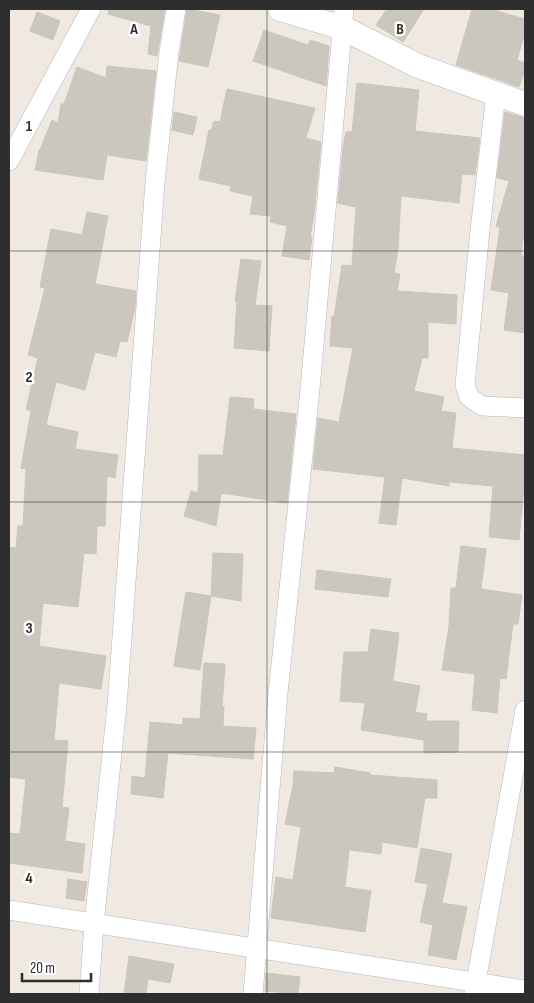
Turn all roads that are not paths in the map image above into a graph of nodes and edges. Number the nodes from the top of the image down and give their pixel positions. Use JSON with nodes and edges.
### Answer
{"nodes":[{"id":1,"x":91,"y":9,"type":"edge"},
{"id":2,"x":176,"y":9,"type":"edge"},
{"id":3,"x":280,"y":9,"type":"edge"},
{"id":4,"x":343,"y":18,"type":"edge"},
{"id":5,"x":496,"y":94,"type":"junction"},
{"id":6,"x":525,"y":104,"type":"edge"},
{"id":7,"x":9,"y":160,"type":"edge"},
{"id":8,"x":525,"y":408,"type":"edge"},
{"id":9,"x":525,"y":710,"type":"edge"},
{"id":10,"x":9,"y":910,"type":"edge"},
{"id":11,"x":94,"y":924,"type":"junction"},
{"id":12,"x":257,"y":949,"type":"junction"},
{"id":13,"x":475,"y":988,"type":"edge"},
{"id":14,"x":525,"y":990,"type":"edge"},
{"id":15,"x":89,"y":994,"type":"edge"},
{"id":16,"x":253,"y":994,"type":"edge"}],
"edges":[{"from":1,"to":7,"type":"street"},
{"from":2,"to":11,"type":"street"},
{"from":3,"to":4,"type":"street"},
{"from":4,"to":5,"type":"street"},
{"from":4,"to":12,"type":"street"},
{"from":5,"to":6,"type":"street"},
{"from":5,"to":8,"type":"street"},
{"from":9,"to":13,"type":"street"},
{"from":10,"to":11,"type":"street"},
{"from":11,"to":12,"type":"street"},
{"from":11,"to":15,"type":"street"},
{"from":12,"to":13,"type":"street"},
{"from":12,"to":16,"type":"street"},
{"from":13,"to":14,"type":"street"}]}
